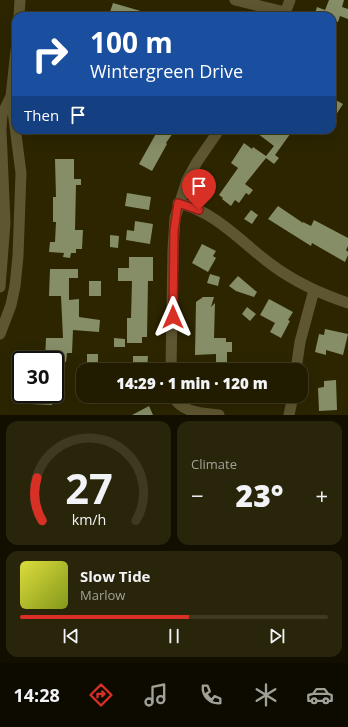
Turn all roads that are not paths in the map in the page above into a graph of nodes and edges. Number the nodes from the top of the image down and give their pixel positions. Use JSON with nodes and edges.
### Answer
{"nodes":[{"id":1,"x":20,"y":0,"type":"edge"},
{"id":2,"x":235,"y":0,"type":"edge"},
{"id":3,"x":290,"y":0,"type":"edge"},
{"id":4,"x":19,"y":12,"type":"edge"},
{"id":5,"x":277,"y":12,"type":"edge"},
{"id":6,"x":285,"y":12,"type":"edge"},
{"id":7,"x":12,"y":87,"type":"edge"},
{"id":8,"x":11,"y":96,"type":"junction"},
{"id":9,"x":12,"y":103,"type":"edge"},
{"id":10,"x":16,"y":134,"type":"edge"},
{"id":11,"x":216,"y":134,"type":"edge"},
{"id":12,"x":1,"y":189,"type":"edge"},
{"id":13,"x":20,"y":190,"type":"junction"},
{"id":14,"x":178,"y":203,"type":"junction"},
{"id":15,"x":0,"y":287,"type":"edge"},
{"id":16,"x":314,"y":290,"type":"junction"},
{"id":17,"x":348,"y":303,"type":"edge"},
{"id":18,"x":0,"y":334,"type":"edge"},
{"id":19,"x":171,"y":363,"type":"edge"},
{"id":20,"x":297,"y":363,"type":"edge"},
{"id":21,"x":177,"y":403,"type":"edge"},
{"id":22,"x":292,"y":403,"type":"edge"},
{"id":23,"x":219,"y":415,"type":"edge"},
{"id":24,"x":289,"y":415,"type":"edge"}],
"edges":[{"from":1,"to":4,"type":"street"},
{"from":2,"to":5,"type":"street"},
{"from":3,"to":6,"type":"street"},
{"from":7,"to":8,"type":"street"},
{"from":8,"to":9,"type":"street"},
{"from":8,"to":12,"type":"street"},
{"from":10,"to":13,"type":"street"},
{"from":11,"to":14,"type":"street"},
{"from":12,"to":13,"type":"street"},
{"from":12,"to":15,"type":"street"},
{"from":13,"to":18,"type":"street"},
{"from":14,"to":16,"type":"street"},
{"from":14,"to":19,"type":"street"},
{"from":16,"to":17,"type":"street"},
{"from":16,"to":20,"type":"street"},
{"from":21,"to":23,"type":"street"},
{"from":22,"to":24,"type":"street"}]}
